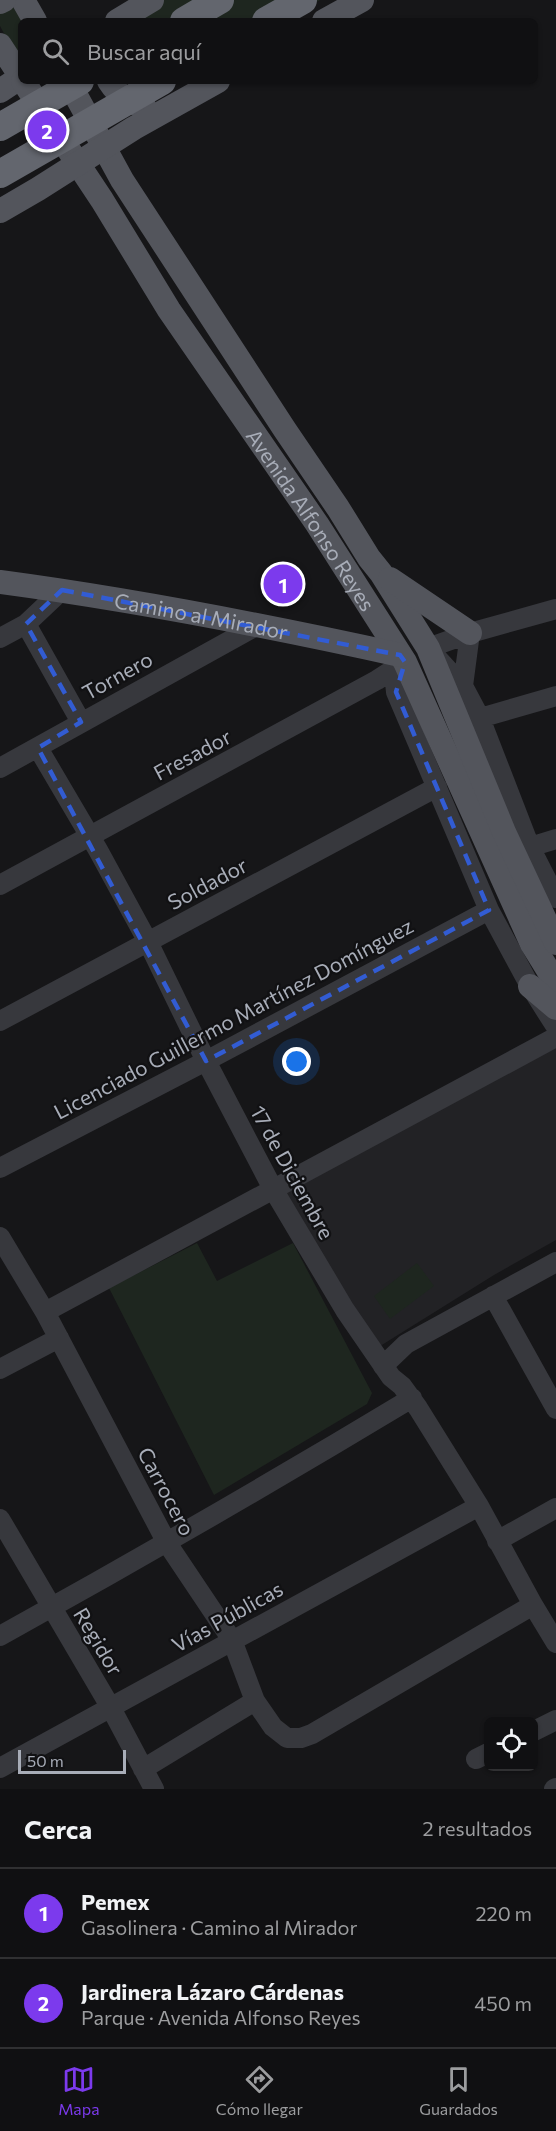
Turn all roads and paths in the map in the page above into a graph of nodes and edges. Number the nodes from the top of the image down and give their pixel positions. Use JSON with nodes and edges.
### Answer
{"nodes":[{"id":1,"x":4,"y":0,"type":"edge"},
{"id":2,"x":23,"y":0,"type":"edge"},
{"id":3,"x":152,"y":0,"type":"edge"},
{"id":4,"x":220,"y":0,"type":"edge"},
{"id":5,"x":303,"y":0,"type":"edge"},
{"id":6,"x":362,"y":0,"type":"edge"},
{"id":7,"x":0,"y":2,"type":"edge"},
{"id":8,"x":33,"y":18,"type":"edge"},
{"id":9,"x":123,"y":18,"type":"edge"},
{"id":10,"x":189,"y":18,"type":"edge"},
{"id":11,"x":271,"y":18,"type":"edge"},
{"id":12,"x":329,"y":18,"type":"edge"},
{"id":13,"x":0,"y":45,"type":"edge"},
{"id":14,"x":18,"y":73,"type":"edge"},
{"id":15,"x":18,"y":81,"type":"edge"},
{"id":16,"x":25,"y":84,"type":"edge"},
{"id":17,"x":70,"y":84,"type":"edge"},
{"id":18,"x":75,"y":84,"type":"edge"},
{"id":19,"x":111,"y":84,"type":"edge"},
{"id":20,"x":205,"y":84,"type":"edge"},
{"id":21,"x":0,"y":91,"type":"edge"},
{"id":22,"x":171,"y":92,"type":"edge"},
{"id":23,"x":0,"y":127,"type":"edge"},
{"id":24,"x":134,"y":128,"type":"junction"},
{"id":25,"x":104,"y":147,"type":"junction"},
{"id":26,"x":78,"y":164,"type":"junction"},
{"id":27,"x":0,"y":174,"type":"edge"},
{"id":28,"x":122,"y":180,"type":"junction"},
{"id":29,"x":38,"y":189,"type":"junction"},
{"id":30,"x":102,"y":201,"type":"junction"},
{"id":31,"x":0,"y":211,"type":"edge"},
{"id":32,"x":381,"y":573,"type":"junction"},
{"id":33,"x":0,"y":582,"type":"edge"},
{"id":34,"x":62,"y":590,"type":"junction"},
{"id":35,"x":556,"y":609,"type":"edge"},
{"id":36,"x":26,"y":624,"type":"junction"},
{"id":37,"x":258,"y":625,"type":"junction"},
{"id":38,"x":470,"y":633,"type":"junction"},
{"id":39,"x":0,"y":638,"type":"edge"},
{"id":40,"x":428,"y":648,"type":"junction"},
{"id":41,"x":403,"y":659,"type":"junction"},
{"id":42,"x":463,"y":686,"type":"junction"},
{"id":43,"x":556,"y":696,"type":"edge"},
{"id":44,"x":480,"y":718,"type":"junction"},
{"id":45,"x":81,"y":722,"type":"junction"},
{"id":46,"x":38,"y":748,"type":"junction"},
{"id":47,"x":0,"y":768,"type":"edge"},
{"id":48,"x":437,"y":787,"type":"junction"},
{"id":49,"x":90,"y":836,"type":"junction"},
{"id":50,"x":556,"y":839,"type":"edge"},
{"id":51,"x":530,"y":846,"type":"junction"},
{"id":52,"x":0,"y":885,"type":"edge"},
{"id":53,"x":556,"y":898,"type":"edge"},
{"id":54,"x":489,"y":910,"type":"junction"},
{"id":55,"x":148,"y":942,"type":"junction"},
{"id":56,"x":556,"y":943,"type":"edge"},
{"id":57,"x":556,"y":982,"type":"edge"},
{"id":58,"x":530,"y":986,"type":"junction"},
{"id":59,"x":556,"y":1008,"type":"edge"},
{"id":60,"x":0,"y":1021,"type":"edge"},
{"id":61,"x":556,"y":1027,"type":"edge"},
{"id":62,"x":556,"y":1037,"type":"edge"},
{"id":63,"x":206,"y":1061,"type":"junction"},
{"id":64,"x":0,"y":1168,"type":"edge"},
{"id":65,"x":273,"y":1190,"type":"junction"},
{"id":66,"x":0,"y":1237,"type":"edge"},
{"id":67,"x":556,"y":1262,"type":"edge"},
{"id":68,"x":493,"y":1296,"type":"junction"},
{"id":69,"x":45,"y":1312,"type":"junction"},
{"id":70,"x":59,"y":1338,"type":"junction"},
{"id":71,"x":383,"y":1366,"type":"junction"},
{"id":72,"x":0,"y":1369,"type":"edge"},
{"id":73,"x":412,"y":1398,"type":"junction"},
{"id":74,"x":556,"y":1409,"type":"edge"},
{"id":75,"x":479,"y":1506,"type":"junction"},
{"id":76,"x":556,"y":1508,"type":"edge"},
{"id":77,"x":0,"y":1519,"type":"edge"},
{"id":78,"x":498,"y":1540,"type":"junction"},
{"id":79,"x":167,"y":1544,"type":"junction"},
{"id":80,"x":533,"y":1605,"type":"junction"},
{"id":81,"x":51,"y":1608,"type":"junction"},
{"id":82,"x":0,"y":1636,"type":"edge"},
{"id":83,"x":232,"y":1640,"type":"junction"},
{"id":84,"x":556,"y":1643,"type":"edge"},
{"id":85,"x":255,"y":1701,"type":"junction"},
{"id":86,"x":111,"y":1708,"type":"junction"},
{"id":87,"x":556,"y":1720,"type":"edge"},
{"id":88,"x":538,"y":1729,"type":"edge"},
{"id":89,"x":0,"y":1768,"type":"edge"},
{"id":90,"x":143,"y":1769,"type":"junction"},
{"id":91,"x":154,"y":1789,"type":"edge"}],
"edges":[{"from":1,"to":7,"type":"main road"},
{"from":2,"to":8,"type":"main road"},
{"from":3,"to":9,"type":"main road"},
{"from":4,"to":10,"type":"highway"},
{"from":5,"to":11,"type":"highway"},
{"from":6,"to":12,"type":"main road"},
{"from":13,"to":14,"type":"main road","name":"Avenida Alfonso Reyes"},
{"from":15,"to":21,"type":"main road"},
{"from":16,"to":26,"type":"main road","name":"Avenida Alfonso Reyes"},
{"from":17,"to":25,"type":"main road","name":"Avenida Alfonso Reyes"},
{"from":18,"to":23,"type":"highway","bridge":true},
{"from":19,"to":22,"type":"main road"},
{"from":20,"to":22,"type":"main road"},
{"from":22,"to":24,"type":"main road"},
{"from":22,"to":27,"type":"highway","bridge":true},
{"from":24,"to":25,"type":"main road"},
{"from":24,"to":28,"type":"main road"},
{"from":25,"to":26,"type":"main road"},
{"from":25,"to":28,"type":"main road","name":"Avenida Alfonso Reyes"},
{"from":26,"to":29,"type":"main road"},
{"from":26,"to":30,"type":"main road","name":"Avenida Alfonso Reyes"},
{"from":28,"to":32,"type":"main road","name":"Avenida Alfonso Reyes"},
{"from":29,"to":30,"type":"main road"},
{"from":29,"to":31,"type":"main road"},
{"from":30,"to":41,"type":"main road","name":"Avenida Alfonso Reyes"},
{"from":32,"to":38,"type":"main road"},
{"from":32,"to":40,"type":"main road","name":"Avenida Alfonso Reyes"},
{"from":33,"to":34,"type":"main road","name":"Camino al Mirador"},
{"from":34,"to":36,"type":"street"},
{"from":34,"to":37,"type":"main road","name":"Camino al Mirador"},
{"from":35,"to":38,"type":"street"},
{"from":36,"to":39,"type":"street"},
{"from":36,"to":45,"type":"street"},
{"from":37,"to":41,"type":"main road","name":"Camino al Mirador"},
{"from":37,"to":45,"type":"street","name":"Tornero"},
{"from":38,"to":40,"type":"street"},
{"from":38,"to":42,"type":"street"},
{"from":40,"to":41,"type":"main road"},
{"from":40,"to":42,"type":"street"},
{"from":40,"to":56,"type":"main road","name":"Avenida Alfonso Reyes"},
{"from":41,"to":48,"type":"street"},
{"from":41,"to":49,"type":"street","name":"Fresador"},
{"from":41,"to":57,"type":"main road","name":"Avenida Alfonso Reyes"},
{"from":42,"to":44,"type":"street"},
{"from":43,"to":44,"type":"street"},
{"from":44,"to":51,"type":"street"},
{"from":45,"to":46,"type":"street","name":"Tornero"},
{"from":46,"to":47,"type":"street","name":"Tornero"},
{"from":46,"to":49,"type":"street","name":"17 de Diciembre"},
{"from":48,"to":54,"type":"street"},
{"from":48,"to":55,"type":"street","name":"Soldador"},
{"from":49,"to":52,"type":"street","name":"Fresador"},
{"from":49,"to":55,"type":"street","name":"17 de Diciembre"},
{"from":50,"to":51,"type":"street"},
{"from":51,"to":53,"type":"street"},
{"from":54,"to":58,"type":"street"},
{"from":54,"to":63,"type":"street","name":"Licenciado Guillermo Martínez Domínguez"},
{"from":55,"to":60,"type":"street","name":"Soldador"},
{"from":55,"to":63,"type":"street","name":"17 de Diciembre"},
{"from":58,"to":59,"type":"main road"},
{"from":58,"to":61,"type":"street"},
{"from":62,"to":65,"type":"street"},
{"from":63,"to":64,"type":"street","name":"Licenciado Guillermo Martínez Domínguez"},
{"from":63,"to":65,"type":"street","name":"17 de Diciembre"},
{"from":65,"to":69,"type":"street"},
{"from":65,"to":71,"type":"street","name":"17 de Diciembre"},
{"from":66,"to":69,"type":"street","name":"Carrocero"},
{"from":67,"to":68,"type":"street"},
{"from":68,"to":71,"type":"street"},
{"from":68,"to":74,"type":"street"},
{"from":69,"to":70,"type":"street","name":"Carrocero"},
{"from":70,"to":72,"type":"street"},
{"from":70,"to":79,"type":"street","name":"Carrocero"},
{"from":71,"to":73,"type":"street","name":"17 de Diciembre"},
{"from":73,"to":75,"type":"street","name":"17 de Diciembre"},
{"from":73,"to":79,"type":"street"},
{"from":75,"to":78,"type":"street","name":"17 de Diciembre"},
{"from":75,"to":83,"type":"street","name":"Vías Públicas"},
{"from":76,"to":78,"type":"street"},
{"from":77,"to":81,"type":"street","name":"Regidor"},
{"from":78,"to":80,"type":"street","name":"17 de Diciembre"},
{"from":79,"to":81,"type":"street"},
{"from":79,"to":83,"type":"street","name":"Carrocero"},
{"from":80,"to":84,"type":"street","name":"17 de Diciembre"},
{"from":80,"to":85,"type":"street","name":"Carrocero"},
{"from":81,"to":82,"type":"street"},
{"from":81,"to":86,"type":"street","name":"Regidor"},
{"from":83,"to":85,"type":"street","name":"Carrocero"},
{"from":83,"to":86,"type":"street","name":"Vías Públicas"},
{"from":85,"to":90,"type":"street"},
{"from":86,"to":89,"type":"street","name":"Vías Públicas"},
{"from":86,"to":90,"type":"street","name":"Regidor"},
{"from":87,"to":88,"type":"street"},
{"from":90,"to":91,"type":"street","name":"Regidor"}]}
